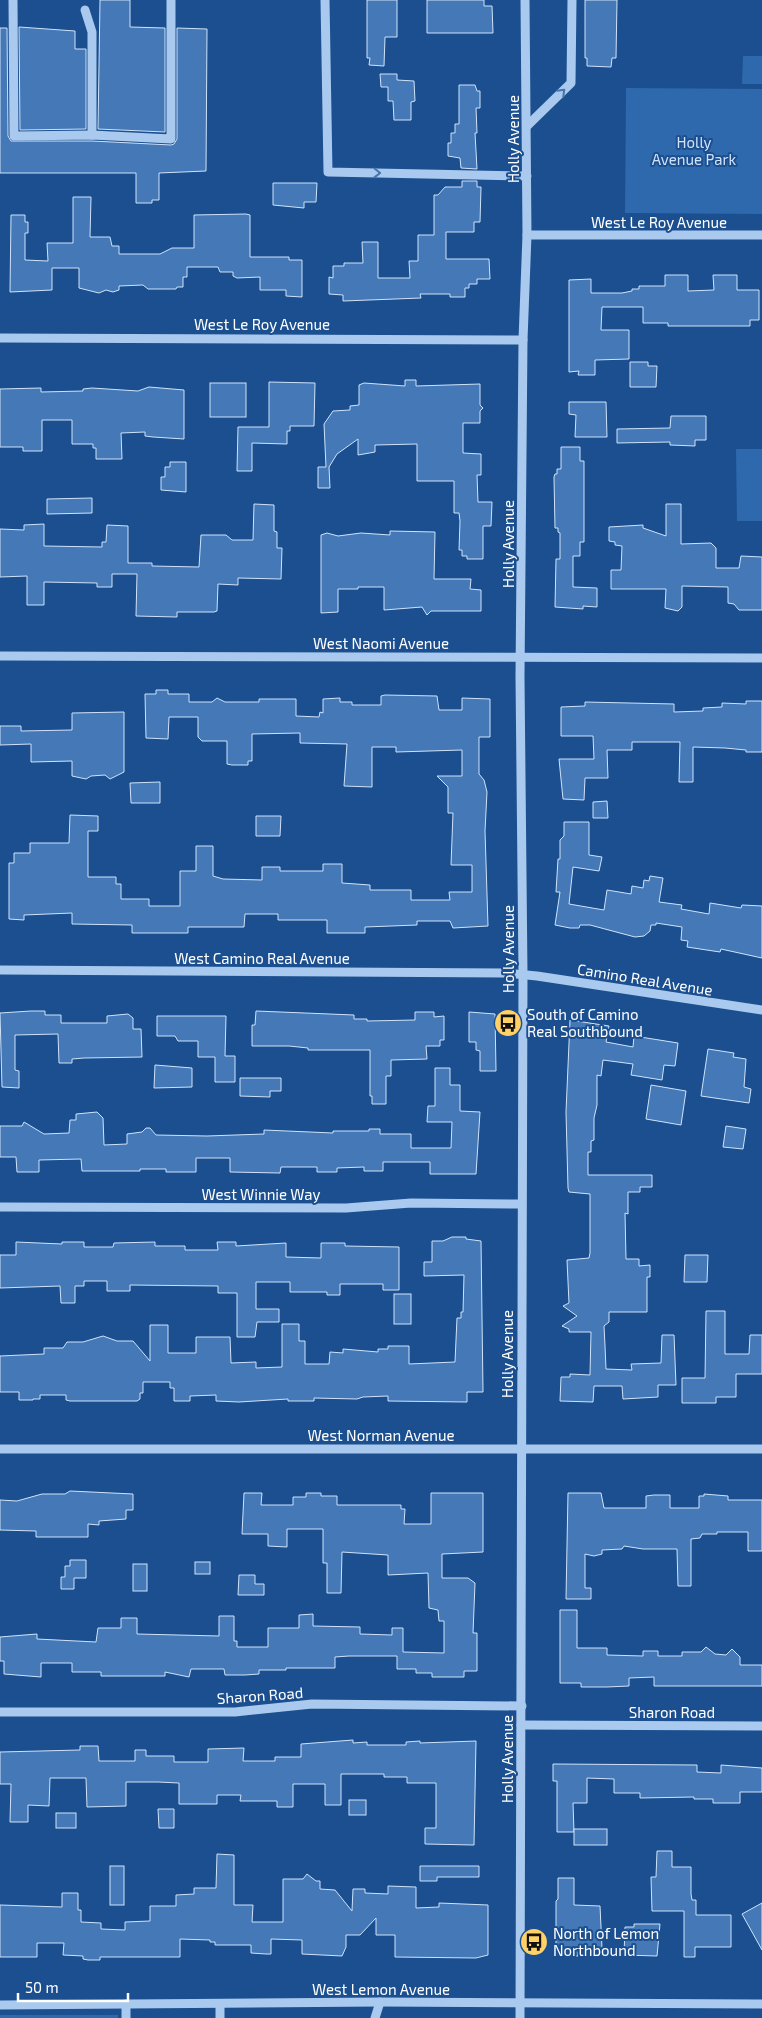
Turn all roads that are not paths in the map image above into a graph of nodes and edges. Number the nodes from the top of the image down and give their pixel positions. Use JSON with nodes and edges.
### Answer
{"nodes":[{"id":1,"x":13,"y":0,"type":"edge"},
{"id":2,"x":171,"y":0,"type":"edge"},
{"id":3,"x":325,"y":0,"type":"edge"},
{"id":4,"x":525,"y":0,"type":"edge"},
{"id":5,"x":572,"y":0,"type":"edge"},
{"id":6,"x":85,"y":10,"type":"dead end"},
{"id":7,"x":527,"y":126,"type":"junction"},
{"id":8,"x":92,"y":135,"type":"junction"},
{"id":9,"x":527,"y":176,"type":"junction"},
{"id":10,"x":527,"y":235,"type":"junction"},
{"id":11,"x":762,"y":235,"type":"edge"},
{"id":12,"x":0,"y":338,"type":"edge"},
{"id":13,"x":523,"y":340,"type":"junction"},
{"id":14,"x":0,"y":656,"type":"edge"},
{"id":15,"x":521,"y":657,"type":"junction"},
{"id":16,"x":762,"y":658,"type":"edge"},
{"id":17,"x":0,"y":970,"type":"edge"},
{"id":18,"x":523,"y":974,"type":"junction"},
{"id":19,"x":762,"y":1010,"type":"edge"},
{"id":20,"x":521,"y":1204,"type":"junction"},
{"id":21,"x":0,"y":1207,"type":"edge"},
{"id":22,"x":521,"y":1448,"type":"junction"},
{"id":23,"x":0,"y":1449,"type":"edge"},
{"id":24,"x":762,"y":1449,"type":"edge"},
{"id":25,"x":522,"y":1706,"type":"junction"},
{"id":26,"x":0,"y":1712,"type":"edge"},
{"id":27,"x":521,"y":1726,"type":"junction"},
{"id":28,"x":762,"y":1726,"type":"edge"},
{"id":29,"x":380,"y":2002,"type":"junction"},
{"id":30,"x":520,"y":2003,"type":"junction"},
{"id":31,"x":126,"y":2004,"type":"junction"},
{"id":32,"x":220,"y":2004,"type":"junction"},
{"id":33,"x":762,"y":2004,"type":"edge"},
{"id":34,"x":0,"y":2005,"type":"edge"},
{"id":35,"x":126,"y":2018,"type":"edge"},
{"id":36,"x":220,"y":2018,"type":"edge"},
{"id":37,"x":375,"y":2018,"type":"edge"},
{"id":38,"x":520,"y":2018,"type":"edge"}],
"edges":[{"from":1,"to":8,"type":"street"},
{"from":2,"to":8,"type":"street"},
{"from":3,"to":9,"type":"street","one_way":true},
{"from":4,"to":7,"type":"street","name":"Holly Avenue"},
{"from":7,"to":5,"type":"street","one_way":true},
{"from":6,"to":8,"type":"street"},
{"from":7,"to":9,"type":"street","name":"Holly Avenue"},
{"from":9,"to":10,"type":"street","name":"Holly Avenue"},
{"from":10,"to":11,"type":"street","name":"West Le Roy Avenue"},
{"from":10,"to":13,"type":"street","name":"Holly Avenue"},
{"from":12,"to":13,"type":"street","name":"West Le Roy Avenue"},
{"from":13,"to":15,"type":"street","name":"Holly Avenue"},
{"from":14,"to":15,"type":"street","name":"West Naomi Avenue"},
{"from":15,"to":16,"type":"street","name":"West Naomi Avenue"},
{"from":15,"to":18,"type":"street","name":"Holly Avenue"},
{"from":17,"to":18,"type":"street","name":"West Camino Real Avenue"},
{"from":18,"to":19,"type":"street","name":"Camino Real Avenue"},
{"from":18,"to":20,"type":"street","name":"Holly Avenue"},
{"from":20,"to":21,"type":"street","name":"West Winnie Way"},
{"from":20,"to":22,"type":"street","name":"Holly Avenue"},
{"from":22,"to":23,"type":"street","name":"West Norman Avenue"},
{"from":22,"to":24,"type":"street","name":"West Norman Avenue"},
{"from":22,"to":25,"type":"street","name":"Holly Avenue"},
{"from":25,"to":26,"type":"street","name":"Sharon Road"},
{"from":25,"to":27,"type":"street","name":"Holly Avenue"},
{"from":27,"to":28,"type":"street","name":"Sharon Road"},
{"from":27,"to":30,"type":"street","name":"Holly Avenue"},
{"from":29,"to":30,"type":"street","name":"West Lemon Avenue"},
{"from":29,"to":32,"type":"street","name":"West Lemon Avenue"},
{"from":29,"to":37,"type":"street"},
{"from":30,"to":33,"type":"street","name":"West Lemon Avenue"},
{"from":30,"to":38,"type":"street","name":"Holly Avenue"},
{"from":31,"to":32,"type":"street","name":"West Lemon Avenue"},
{"from":31,"to":34,"type":"street","name":"West Lemon Avenue"},
{"from":31,"to":35,"type":"street"},
{"from":32,"to":36,"type":"street"}]}
